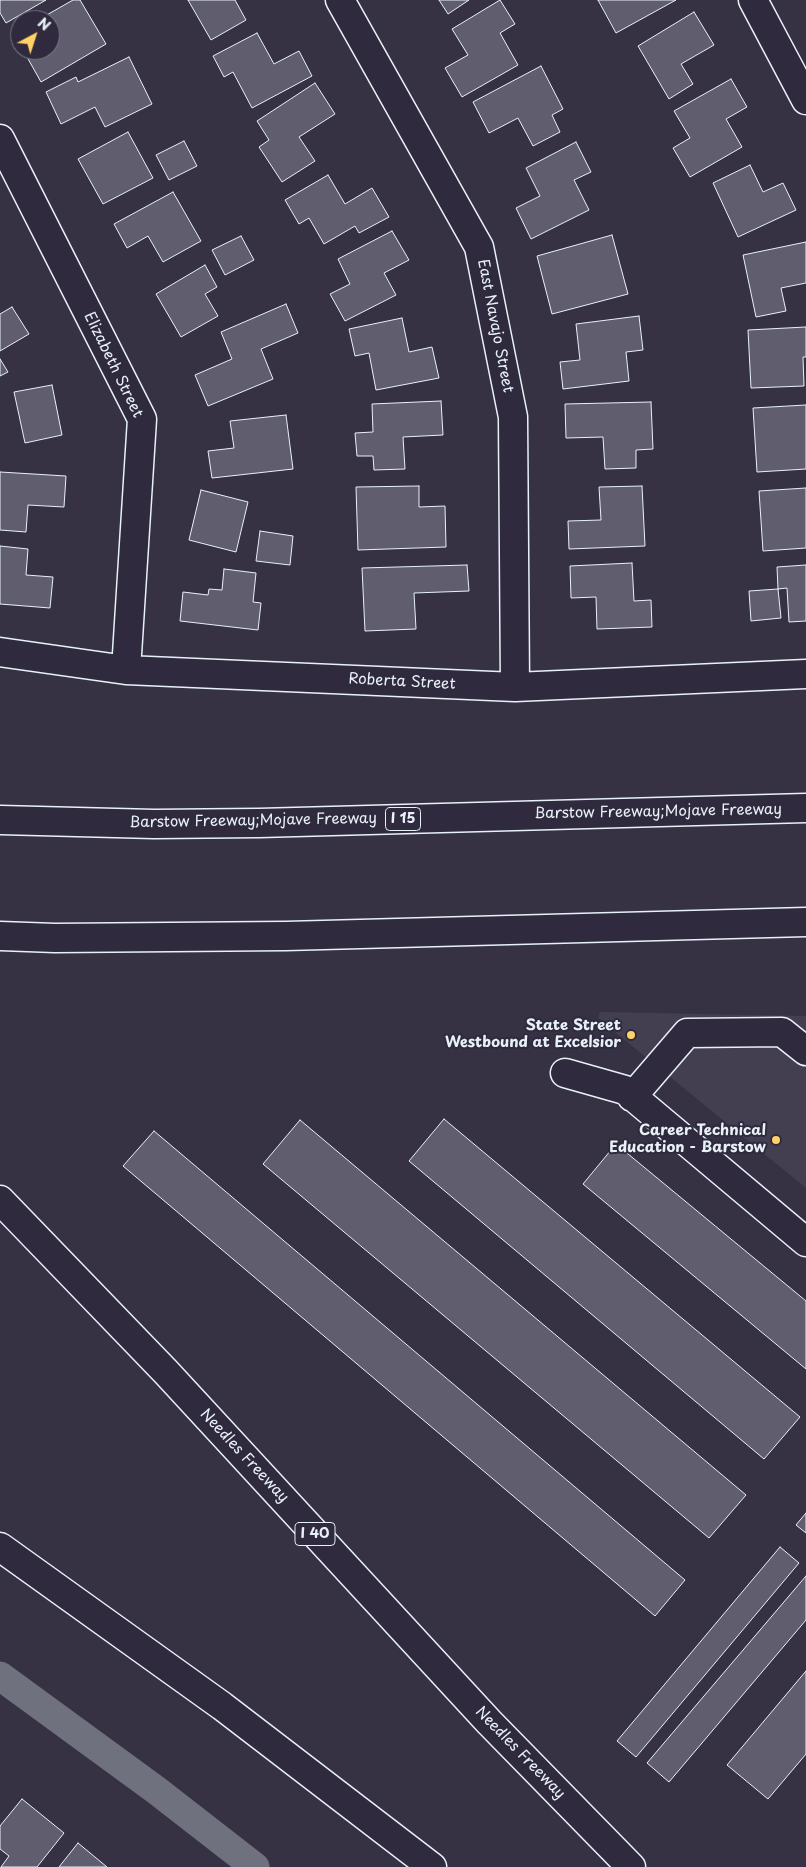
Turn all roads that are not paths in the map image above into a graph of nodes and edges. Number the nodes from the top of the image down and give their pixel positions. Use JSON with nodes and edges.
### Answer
{"nodes":[{"id":1,"x":340,"y":0,"type":"edge"},
{"id":2,"x":753,"y":0,"type":"edge"},
{"id":3,"x":806,"y":100,"type":"edge"},
{"id":4,"x":0,"y":139,"type":"edge"},
{"id":5,"x":0,"y":652,"type":"edge"},
{"id":6,"x":126,"y":670,"type":"junction"},
{"id":7,"x":806,"y":674,"type":"edge"},
{"id":8,"x":515,"y":687,"type":"junction"},
{"id":9,"x":806,"y":808,"type":"edge"},
{"id":10,"x":0,"y":820,"type":"edge"},
{"id":11,"x":806,"y":922,"type":"edge"},
{"id":12,"x":0,"y":936,"type":"edge"},
{"id":13,"x":806,"y":1051,"type":"edge"},
{"id":14,"x":565,"y":1073,"type":"dead end"},
{"id":15,"x":632,"y":1097,"type":"junction"},
{"id":16,"x":0,"y":1200,"type":"edge"},
{"id":17,"x":806,"y":1242,"type":"edge"},
{"id":18,"x":0,"y":1547,"type":"edge"},
{"id":19,"x":432,"y":1867,"type":"edge"},
{"id":20,"x":631,"y":1867,"type":"edge"}],
"edges":[{"from":1,"to":8,"type":"main road","name":"East Navajo Street"},
{"from":2,"to":3,"type":"main road"},
{"from":4,"to":6,"type":"main road","name":"Elizabeth Street"},
{"from":5,"to":6,"type":"main road","name":"Roberta Street"},
{"from":6,"to":8,"type":"main road","name":"Roberta Street"},
{"from":7,"to":8,"type":"main road","name":"Roberta Street"},
{"from":9,"to":10,"type":"main road","name":"Barstow Freeway;Mojave Freeway","number":"I 15"},
{"from":11,"to":12,"type":"main road"},
{"from":13,"to":15,"type":"main road"},
{"from":14,"to":15,"type":"main road"},
{"from":15,"to":17,"type":"main road"},
{"from":16,"to":20,"type":"main road","name":"Needles Freeway","number":"I 40"},
{"from":18,"to":19,"type":"main road"}]}
